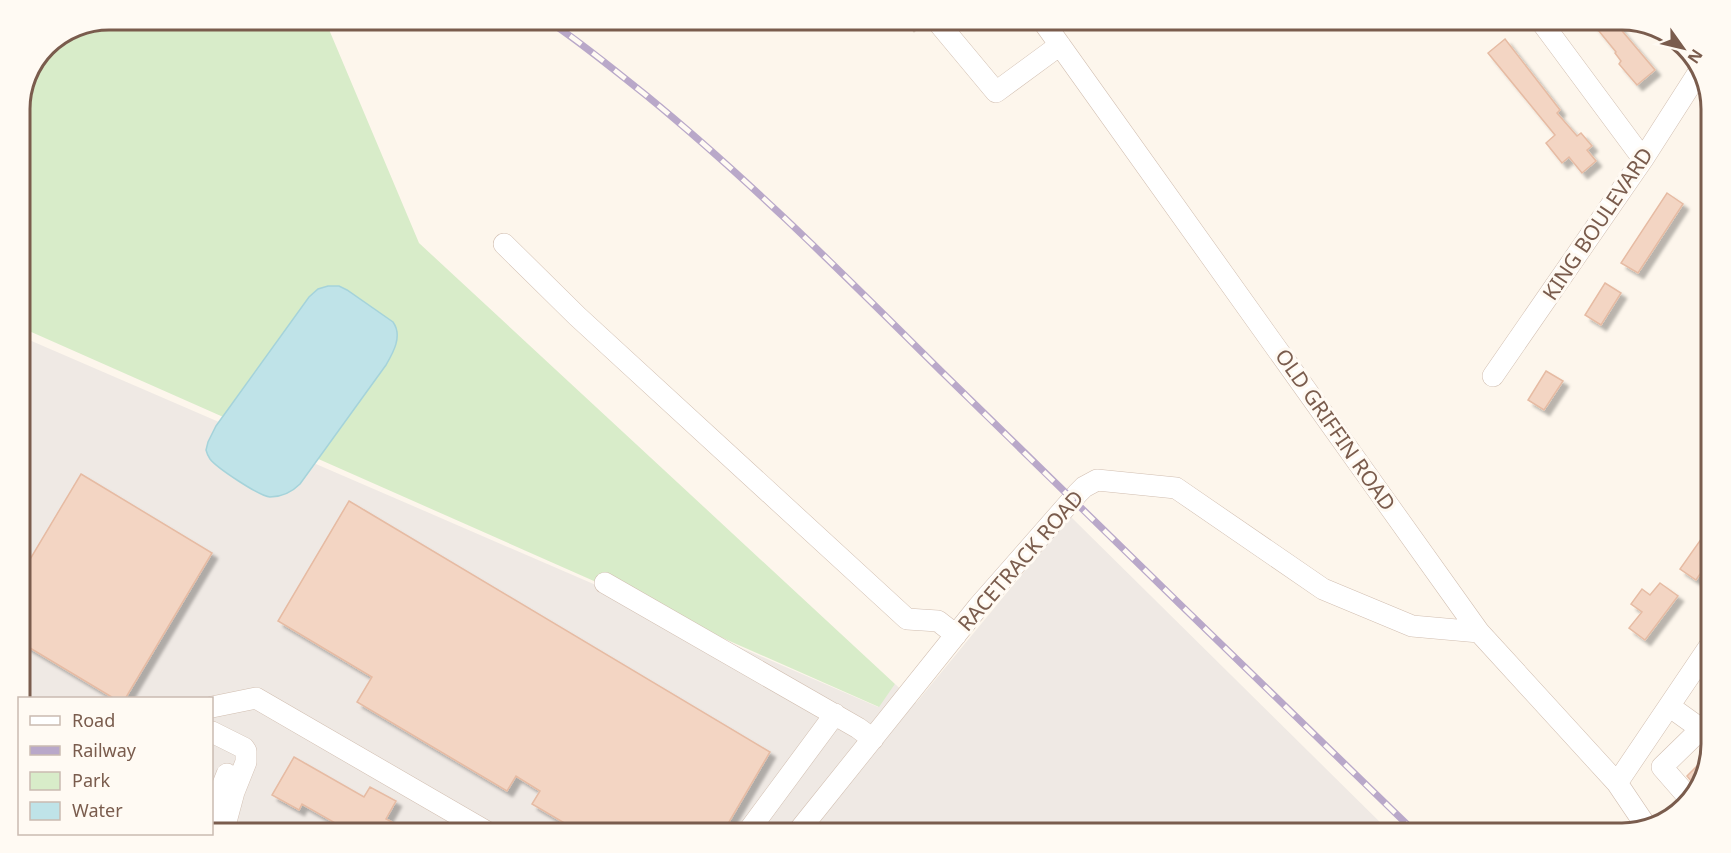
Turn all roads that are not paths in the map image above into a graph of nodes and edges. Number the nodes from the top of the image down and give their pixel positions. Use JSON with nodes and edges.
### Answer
{"nodes":[{"id":1,"x":938,"y":30,"type":"edge"},
{"id":2,"x":1049,"y":30,"type":"edge"},
{"id":3,"x":1547,"y":30,"type":"edge"},
{"id":4,"x":1060,"y":45,"type":"junction"},
{"id":5,"x":1695,"y":78,"type":"edge"},
{"id":6,"x":1643,"y":159,"type":"junction"},
{"id":7,"x":504,"y":244,"type":"dead end"},
{"id":8,"x":1493,"y":376,"type":"dead end"},
{"id":9,"x":605,"y":583,"type":"dead end"},
{"id":10,"x":1479,"y":632,"type":"junction"},
{"id":11,"x":956,"y":635,"type":"junction"},
{"id":12,"x":1701,"y":660,"type":"edge"},
{"id":13,"x":1669,"y":705,"type":"junction"},
{"id":14,"x":213,"y":707,"type":"edge"},
{"id":15,"x":835,"y":714,"type":"junction"},
{"id":16,"x":1701,"y":729,"type":"edge"},
{"id":17,"x":1701,"y":729,"type":"edge"},
{"id":18,"x":213,"y":732,"type":"edge"},
{"id":19,"x":873,"y":739,"type":"junction"},
{"id":20,"x":238,"y":745,"type":"junction"},
{"id":21,"x":1617,"y":783,"type":"junction"},
{"id":22,"x":1684,"y":792,"type":"edge"},
{"id":23,"x":213,"y":809,"type":"edge"},
{"id":24,"x":1642,"y":820,"type":"edge"},
{"id":25,"x":227,"y":823,"type":"edge"},
{"id":26,"x":470,"y":823,"type":"edge"},
{"id":27,"x":755,"y":823,"type":"edge"},
{"id":28,"x":806,"y":823,"type":"edge"}],
"edges":[{"from":1,"to":4,"type":"street"},
{"from":2,"to":4,"type":"street","name":"OLD GRIFFIN ROAD"},
{"from":3,"to":6,"type":"street"},
{"from":4,"to":10,"type":"street","name":"OLD GRIFFIN ROAD"},
{"from":5,"to":6,"type":"street","name":"KING BOULEVARD"},
{"from":6,"to":8,"type":"street","name":"KING BOULEVARD"},
{"from":7,"to":11,"type":"street"},
{"from":9,"to":15,"type":"street"},
{"from":10,"to":11,"type":"street","name":"RACETRACK ROAD"},
{"from":10,"to":21,"type":"street","name":"OLD GRIFFIN ROAD"},
{"from":11,"to":19,"type":"street","name":"RACETRACK ROAD"},
{"from":12,"to":13,"type":"street"},
{"from":13,"to":17,"type":"street"},
{"from":13,"to":21,"type":"street"},
{"from":14,"to":26,"type":"street"},
{"from":15,"to":19,"type":"street"},
{"from":15,"to":27,"type":"street"},
{"from":16,"to":22,"type":"street"},
{"from":18,"to":20,"type":"street"},
{"from":19,"to":28,"type":"street","name":"RACETRACK ROAD"},
{"from":20,"to":23,"type":"street"},
{"from":20,"to":25,"type":"street"},
{"from":21,"to":24,"type":"street","name":"OLD GRIFFIN ROAD"}]}
